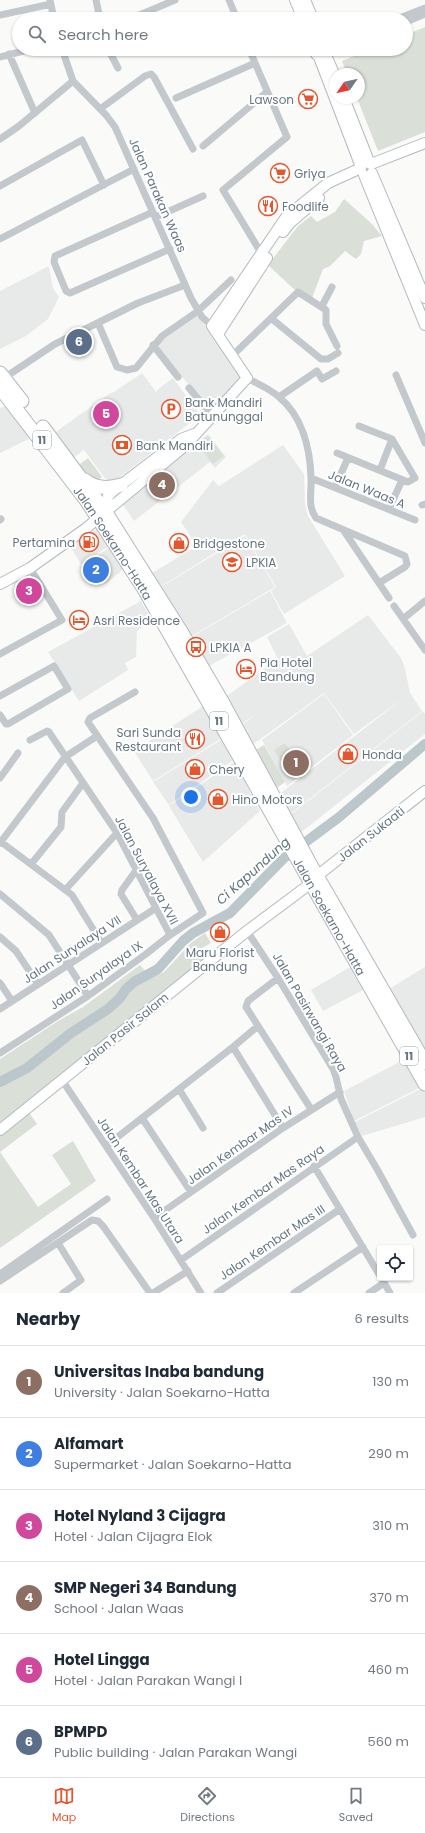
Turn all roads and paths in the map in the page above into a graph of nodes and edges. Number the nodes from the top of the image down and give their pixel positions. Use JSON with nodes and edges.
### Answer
{"nodes":[{"id":1,"x":96,"y":0,"type":"edge"},
{"id":2,"x":175,"y":0,"type":"edge"},
{"id":3,"x":229,"y":0,"type":"edge"},
{"id":4,"x":295,"y":0,"type":"edge"},
{"id":5,"x":305,"y":0,"type":"edge"},
{"id":6,"x":50,"y":2,"type":"edge"},
{"id":7,"x":425,"y":8,"type":"edge"},
{"id":8,"x":52,"y":12,"type":"edge"},
{"id":9,"x":99,"y":12,"type":"edge"},
{"id":10,"x":147,"y":12,"type":"edge"},
{"id":11,"x":234,"y":12,"type":"edge"},
{"id":12,"x":300,"y":12,"type":"edge"},
{"id":13,"x":310,"y":12,"type":"edge"},
{"id":14,"x":413,"y":13,"type":"edge"},
{"id":15,"x":0,"y":14,"type":"edge"},
{"id":16,"x":425,"y":14,"type":"edge"},
{"id":17,"x":413,"y":19,"type":"edge"},
{"id":18,"x":12,"y":53,"type":"edge"},
{"id":19,"x":9,"y":54,"type":"junction"},
{"id":20,"x":64,"y":56,"type":"edge"},
{"id":21,"x":112,"y":56,"type":"edge"},
{"id":22,"x":252,"y":56,"type":"edge"},
{"id":23,"x":323,"y":56,"type":"edge"},
{"id":24,"x":323,"y":56,"type":"edge"},
{"id":25,"x":0,"y":57,"type":"edge"},
{"id":26,"x":255,"y":63,"type":"junction"},
{"id":27,"x":118,"y":68,"type":"dead end"},
{"id":28,"x":330,"y":68,"type":"edge"},
{"id":29,"x":73,"y":81,"type":"junction"},
{"id":30,"x":267,"y":92,"type":"junction"},
{"id":31,"x":176,"y":98,"type":"dead end"},
{"id":32,"x":346,"y":104,"type":"edge"},
{"id":33,"x":100,"y":109,"type":"junction"},
{"id":34,"x":35,"y":113,"type":"junction"},
{"id":35,"x":0,"y":138,"type":"edge"},
{"id":36,"x":425,"y":143,"type":"edge"},
{"id":37,"x":203,"y":146,"type":"dead end"},
{"id":38,"x":192,"y":149,"type":"dead end"},
{"id":39,"x":425,"y":150,"type":"edge"},
{"id":40,"x":134,"y":169,"type":"junction"},
{"id":41,"x":367,"y":169,"type":"junction"},
{"id":42,"x":104,"y":185,"type":"junction"},
{"id":43,"x":0,"y":186,"type":"edge"},
{"id":44,"x":203,"y":196,"type":"dead end"},
{"id":45,"x":155,"y":215,"type":"junction"},
{"id":46,"x":0,"y":239,"type":"edge"},
{"id":47,"x":170,"y":249,"type":"junction"},
{"id":48,"x":263,"y":257,"type":"junction"},
{"id":49,"x":231,"y":280,"type":"dead end"},
{"id":50,"x":185,"y":285,"type":"junction"},
{"id":51,"x":332,"y":287,"type":"dead end"},
{"id":52,"x":425,"y":298,"type":"edge"},
{"id":53,"x":322,"y":306,"type":"junction"},
{"id":54,"x":198,"y":311,"type":"junction"},
{"id":55,"x":272,"y":319,"type":"junction"},
{"id":56,"x":98,"y":323,"type":"junction"},
{"id":57,"x":425,"y":326,"type":"edge"},
{"id":58,"x":215,"y":330,"type":"junction"},
{"id":59,"x":154,"y":345,"type":"junction"},
{"id":60,"x":233,"y":355,"type":"junction"},
{"id":61,"x":336,"y":371,"type":"dead end"},
{"id":62,"x":396,"y":375,"type":"dead end"},
{"id":63,"x":178,"y":377,"type":"dead end"},
{"id":64,"x":247,"y":378,"type":"junction"},
{"id":65,"x":1,"y":380,"type":"edge"},
{"id":66,"x":189,"y":388,"type":"dead end"},
{"id":67,"x":279,"y":397,"type":"junction"},
{"id":68,"x":213,"y":418,"type":"junction"},
{"id":69,"x":359,"y":426,"type":"dead end"},
{"id":70,"x":196,"y":433,"type":"junction"},
{"id":71,"x":392,"y":439,"type":"junction"},
{"id":72,"x":425,"y":443,"type":"edge"},
{"id":73,"x":337,"y":453,"type":"dead end"},
{"id":74,"x":348,"y":458,"type":"junction"},
{"id":75,"x":380,"y":470,"type":"junction"},
{"id":76,"x":82,"y":478,"type":"junction"},
{"id":77,"x":311,"y":478,"type":"junction"},
{"id":78,"x":402,"y":480,"type":"junction"},
{"id":79,"x":121,"y":485,"type":"junction"},
{"id":80,"x":335,"y":487,"type":"junction"},
{"id":81,"x":389,"y":509,"type":"junction"},
{"id":82,"x":102,"y":514,"type":"junction"},
{"id":83,"x":415,"y":520,"type":"dead end"},
{"id":84,"x":344,"y":530,"type":"junction"},
{"id":85,"x":359,"y":536,"type":"junction"},
{"id":86,"x":354,"y":546,"type":"junction"},
{"id":87,"x":30,"y":568,"type":"junction"},
{"id":88,"x":0,"y":584,"type":"edge"},
{"id":89,"x":379,"y":584,"type":"junction"},
{"id":90,"x":389,"y":598,"type":"dead end"},
{"id":91,"x":425,"y":601,"type":"edge"},
{"id":92,"x":394,"y":606,"type":"dead end"},
{"id":93,"x":403,"y":619,"type":"junction"},
{"id":94,"x":425,"y":650,"type":"edge"},
{"id":95,"x":0,"y":654,"type":"edge"},
{"id":96,"x":134,"y":692,"type":"dead end"},
{"id":97,"x":0,"y":696,"type":"edge"},
{"id":98,"x":0,"y":715,"type":"edge"},
{"id":99,"x":97,"y":736,"type":"junction"},
{"id":100,"x":30,"y":740,"type":"dead end"},
{"id":101,"x":18,"y":753,"type":"dead end"},
{"id":102,"x":65,"y":756,"type":"junction"},
{"id":103,"x":0,"y":778,"type":"edge"},
{"id":104,"x":83,"y":783,"type":"junction"},
{"id":105,"x":425,"y":791,"type":"edge"},
{"id":106,"x":117,"y":833,"type":"junction"},
{"id":107,"x":1,"y":842,"type":"edge"},
{"id":108,"x":32,"y":863,"type":"junction"},
{"id":109,"x":137,"y":869,"type":"junction"},
{"id":110,"x":310,"y":876,"type":"junction"},
{"id":111,"x":66,"y":889,"type":"junction"},
{"id":112,"x":0,"y":894,"type":"edge"},
{"id":113,"x":156,"y":908,"type":"junction"},
{"id":114,"x":137,"y":920,"type":"junction"},
{"id":115,"x":249,"y":930,"type":"junction"},
{"id":116,"x":170,"y":935,"type":"junction"},
{"id":117,"x":0,"y":937,"type":"edge"},
{"id":118,"x":102,"y":942,"type":"junction"},
{"id":119,"x":67,"y":964,"type":"junction"},
{"id":120,"x":278,"y":978,"type":"junction"},
{"id":121,"x":0,"y":983,"type":"edge"},
{"id":122,"x":38,"y":984,"type":"junction"},
{"id":123,"x":88,"y":996,"type":"junction"},
{"id":124,"x":12,"y":1001,"type":"junction"},
{"id":125,"x":0,"y":1010,"type":"edge"},
{"id":126,"x":258,"y":1026,"type":"junction"},
{"id":127,"x":398,"y":1026,"type":"junction"},
{"id":128,"x":233,"y":1047,"type":"junction"},
{"id":129,"x":0,"y":1053,"type":"edge"},
{"id":130,"x":425,"y":1063,"type":"edge"},
{"id":131,"x":62,"y":1080,"type":"junction"},
{"id":132,"x":425,"y":1084,"type":"edge"},
{"id":133,"x":179,"y":1089,"type":"junction"},
{"id":134,"x":340,"y":1092,"type":"junction"},
{"id":135,"x":311,"y":1109,"type":"junction"},
{"id":136,"x":142,"y":1118,"type":"junction"},
{"id":137,"x":203,"y":1128,"type":"dead end"},
{"id":138,"x":283,"y":1128,"type":"junction"},
{"id":139,"x":0,"y":1130,"type":"edge"},
{"id":140,"x":358,"y":1137,"type":"junction"},
{"id":141,"x":106,"y":1146,"type":"junction"},
{"id":142,"x":314,"y":1166,"type":"junction"},
{"id":143,"x":191,"y":1192,"type":"junction"},
{"id":144,"x":107,"y":1199,"type":"dead end"},
{"id":145,"x":340,"y":1210,"type":"junction"},
{"id":146,"x":154,"y":1218,"type":"junction"},
{"id":147,"x":413,"y":1235,"type":"dead end"},
{"id":148,"x":58,"y":1243,"type":"junction"},
{"id":149,"x":363,"y":1247,"type":"junction"},
{"id":150,"x":181,"y":1260,"type":"junction"},
{"id":151,"x":188,"y":1271,"type":"junction"},
{"id":152,"x":377,"y":1271,"type":"edge"},
{"id":153,"x":0,"y":1274,"type":"edge"},
{"id":154,"x":380,"y":1281,"type":"edge"},
{"id":155,"x":383,"y":1281,"type":"edge"},
{"id":156,"x":0,"y":1282,"type":"edge"},
{"id":157,"x":63,"y":1293,"type":"edge"},
{"id":158,"x":152,"y":1293,"type":"edge"},
{"id":159,"x":201,"y":1293,"type":"edge"},
{"id":160,"x":217,"y":1293,"type":"edge"},
{"id":161,"x":294,"y":1293,"type":"edge"},
{"id":162,"x":369,"y":1293,"type":"edge"},
{"id":163,"x":390,"y":1293,"type":"edge"}],
"edges":[{"from":1,"to":9,"type":"street"},
{"from":2,"to":10,"type":"street"},
{"from":3,"to":11,"type":"street"},
{"from":4,"to":12,"type":"street"},
{"from":5,"to":13,"type":"street"},
{"from":6,"to":8,"type":"street"},
{"from":6,"to":15,"type":"street"},
{"from":7,"to":14,"type":"street"},
{"from":16,"to":17,"type":"street"},
{"from":18,"to":19,"type":"street"},
{"from":19,"to":25,"type":"street"},
{"from":19,"to":34,"type":"street"},
{"from":20,"to":29,"type":"street"},
{"from":21,"to":27,"type":"street"},
{"from":22,"to":26,"type":"street"},
{"from":23,"to":28,"type":"street"},
{"from":24,"to":41,"type":"street"},
{"from":26,"to":30,"type":"street"},
{"from":26,"to":31,"type":"street"},
{"from":29,"to":33,"type":"street","name":"Jalan Parakan Waas"},
{"from":29,"to":34,"type":"street"},
{"from":30,"to":37,"type":"street"},
{"from":30,"to":48,"type":"street"},
{"from":32,"to":41,"type":"street"},
{"from":33,"to":38,"type":"street"},
{"from":33,"to":40,"type":"street","name":"Jalan Parakan Waas"},
{"from":34,"to":35,"type":"street"},
{"from":36,"to":41,"type":"street"},
{"from":39,"to":41,"type":"street"},
{"from":40,"to":42,"type":"street"},
{"from":40,"to":45,"type":"street","name":"Jalan Parakan Waas"},
{"from":41,"to":48,"type":"street"},
{"from":41,"to":52,"type":"street"},
{"from":41,"to":57,"type":"street"},
{"from":42,"to":43,"type":"street"},
{"from":42,"to":46,"type":"street"},
{"from":44,"to":45,"type":"street"},
{"from":45,"to":47,"type":"street","name":"Jalan Parakan Waas"},
{"from":45,"to":47,"type":"street"},
{"from":47,"to":50,"type":"street","name":"Jalan Parakan Waas"},
{"from":48,"to":58,"type":"street"},
{"from":49,"to":54,"type":"street"},
{"from":50,"to":54,"type":"street","name":"Jalan Parakan Waas"},
{"from":50,"to":56,"type":"street"},
{"from":51,"to":53,"type":"street"},
{"from":53,"to":55,"type":"street"},
{"from":53,"to":55,"type":"street"},
{"from":54,"to":58,"type":"street","name":"Jalan Parakan Waas"},
{"from":54,"to":59,"type":"street"},
{"from":55,"to":60,"type":"street"},
{"from":56,"to":59,"type":"street"},
{"from":56,"to":65,"type":"street"},
{"from":58,"to":60,"type":"street"},
{"from":59,"to":63,"type":"street"},
{"from":60,"to":64,"type":"street"},
{"from":61,"to":67,"type":"street"},
{"from":62,"to":72,"type":"street"},
{"from":64,"to":67,"type":"street"},
{"from":64,"to":68,"type":"street"},
{"from":65,"to":76,"type":"highway","name":"Jalan Soekarno-Hatta","number":"11"},
{"from":65,"to":82,"type":"highway","name":"Jalan Soekarno-Hatta","number":"11"},
{"from":66,"to":68,"type":"street"},
{"from":67,"to":77,"type":"street"},
{"from":68,"to":70,"type":"street"},
{"from":69,"to":71,"type":"street"},
{"from":70,"to":79,"type":"street"},
{"from":70,"to":82,"type":"street"},
{"from":71,"to":75,"type":"street"},
{"from":71,"to":78,"type":"street"},
{"from":73,"to":74,"type":"street"},
{"from":74,"to":75,"type":"street"},
{"from":74,"to":80,"type":"street"},
{"from":75,"to":78,"type":"street"},
{"from":76,"to":79,"type":"highway"},
{"from":76,"to":82,"type":"highway","name":"Jalan Soekarno-Hatta","number":"11"},
{"from":77,"to":80,"type":"street","name":"Jalan Waas A"},
{"from":77,"to":84,"type":"street"},
{"from":78,"to":81,"type":"street"},
{"from":79,"to":82,"type":"street"},
{"from":80,"to":81,"type":"street","name":"Jalan Waas A"},
{"from":81,"to":83,"type":"street","name":"Jalan Waas A"},
{"from":82,"to":87,"type":"street"},
{"from":82,"to":110,"type":"highway","name":"Jalan Soekarno-Hatta","number":"11"},
{"from":84,"to":85,"type":"street"},
{"from":84,"to":86,"type":"street"},
{"from":85,"to":86,"type":"street"},
{"from":85,"to":89,"type":"street"},
{"from":86,"to":89,"type":"street"},
{"from":87,"to":88,"type":"street"},
{"from":87,"to":95,"type":"street"},
{"from":89,"to":90,"type":"street"},
{"from":91,"to":93,"type":"street"},
{"from":92,"to":93,"type":"street"},
{"from":93,"to":94,"type":"street"},
{"from":96,"to":99,"type":"street"},
{"from":97,"to":98,"type":"street"},
{"from":99,"to":102,"type":"street"},
{"from":99,"to":116,"type":"street","name":"Jalan Suryalaya IX"},
{"from":100,"to":102,"type":"street","name":"Jalan Suryalaya XVII"},
{"from":101,"to":103,"type":"street"},
{"from":102,"to":104,"type":"street","name":"Jalan Suryalaya XVII"},
{"from":102,"to":107,"type":"street"},
{"from":104,"to":106,"type":"street","name":"Jalan Suryalaya XVII"},
{"from":104,"to":108,"type":"street"},
{"from":105,"to":110,"type":"street","name":"Jalan Sukaati"},
{"from":106,"to":109,"type":"street","name":"Jalan Suryalaya XVII"},
{"from":106,"to":111,"type":"street"},
{"from":107,"to":108,"type":"street"},
{"from":108,"to":111,"type":"street"},
{"from":109,"to":113,"type":"street","name":"Jalan Suryalaya XVII"},
{"from":109,"to":114,"type":"street"},
{"from":110,"to":115,"type":"street","name":"Jalan Pasir Salam"},
{"from":110,"to":127,"type":"highway","name":"Jalan Soekarno-Hatta","number":"11"},
{"from":111,"to":118,"type":"street"},
{"from":112,"to":119,"type":"street"},
{"from":113,"to":114,"type":"street","name":"Jalan Suryalaya VII"},
{"from":113,"to":116,"type":"street","name":"Jalan Suryalaya XVII"},
{"from":114,"to":118,"type":"street","name":"Jalan Suryalaya VII"},
{"from":115,"to":120,"type":"street","name":"Jalan Pasirwangi Raya"},
{"from":115,"to":131,"type":"street","name":"Jalan Pasir Salam"},
{"from":116,"to":123,"type":"street","name":"Jalan Suryalaya IX"},
{"from":117,"to":122,"type":"street"},
{"from":118,"to":119,"type":"street","name":"Jalan Suryalaya VII"},
{"from":119,"to":122,"type":"street","name":"Jalan Suryalaya VII"},
{"from":119,"to":123,"type":"street"},
{"from":120,"to":126,"type":"street"},
{"from":120,"to":134,"type":"street","name":"Jalan Pasirwangi Raya"},
{"from":121,"to":124,"type":"street"},
{"from":122,"to":124,"type":"street","name":"Jalan Suryalaya VII"},
{"from":123,"to":129,"type":"street","name":"Jalan Suryalaya IX"},
{"from":124,"to":125,"type":"street","name":"Jalan Suryalaya VII"},
{"from":126,"to":128,"type":"street"},
{"from":126,"to":135,"type":"street"},
{"from":127,"to":130,"type":"highway","name":"Jalan Soekarno-Hatta","number":"11"},
{"from":127,"to":132,"type":"highway","name":"Jalan Soekarno-Hatta","number":"11"},
{"from":128,"to":133,"type":"street"},
{"from":128,"to":138,"type":"street"},
{"from":131,"to":139,"type":"street","name":"Jalan Pasir Salam"},
{"from":131,"to":141,"type":"street","name":"Jalan Kembar Mas Utara"},
{"from":133,"to":136,"type":"street"},
{"from":133,"to":137,"type":"street"},
{"from":134,"to":135,"type":"street","name":"Jalan Kembar Mas IV"},
{"from":134,"to":140,"type":"street","name":"Jalan Pasirwangi Raya"},
{"from":135,"to":138,"type":"street","name":"Jalan Kembar Mas IV"},
{"from":136,"to":141,"type":"street"},
{"from":136,"to":143,"type":"street"},
{"from":138,"to":143,"type":"street","name":"Jalan Kembar Mas IV"},
{"from":140,"to":142,"type":"street","name":"Jalan Kembar Mas Raya"},
{"from":140,"to":147,"type":"street","name":"Jalan Pasirwangi Raya"},
{"from":141,"to":146,"type":"street","name":"Jalan Kembar Mas Utara"},
{"from":142,"to":145,"type":"street"},
{"from":142,"to":150,"type":"street","name":"Jalan Kembar Mas Raya"},
{"from":143,"to":146,"type":"street","name":"Jalan Kembar Mas IV"},
{"from":144,"to":153,"type":"street"},
{"from":145,"to":149,"type":"street"},
{"from":145,"to":160,"type":"street","name":"Jalan Kembar Mas III"},
{"from":146,"to":150,"type":"street","name":"Jalan Kembar Mas Utara"},
{"from":148,"to":156,"type":"street"},
{"from":148,"to":157,"type":"street"},
{"from":148,"to":158,"type":"street"},
{"from":149,"to":152,"type":"street"},
{"from":149,"to":161,"type":"street"},
{"from":150,"to":151,"type":"street","name":"Jalan Kembar Mas Utara"},
{"from":151,"to":158,"type":"street"},
{"from":151,"to":159,"type":"street","name":"Jalan Kembar Mas Utara"},
{"from":154,"to":162,"type":"street"},
{"from":155,"to":163,"type":"street"}]}
